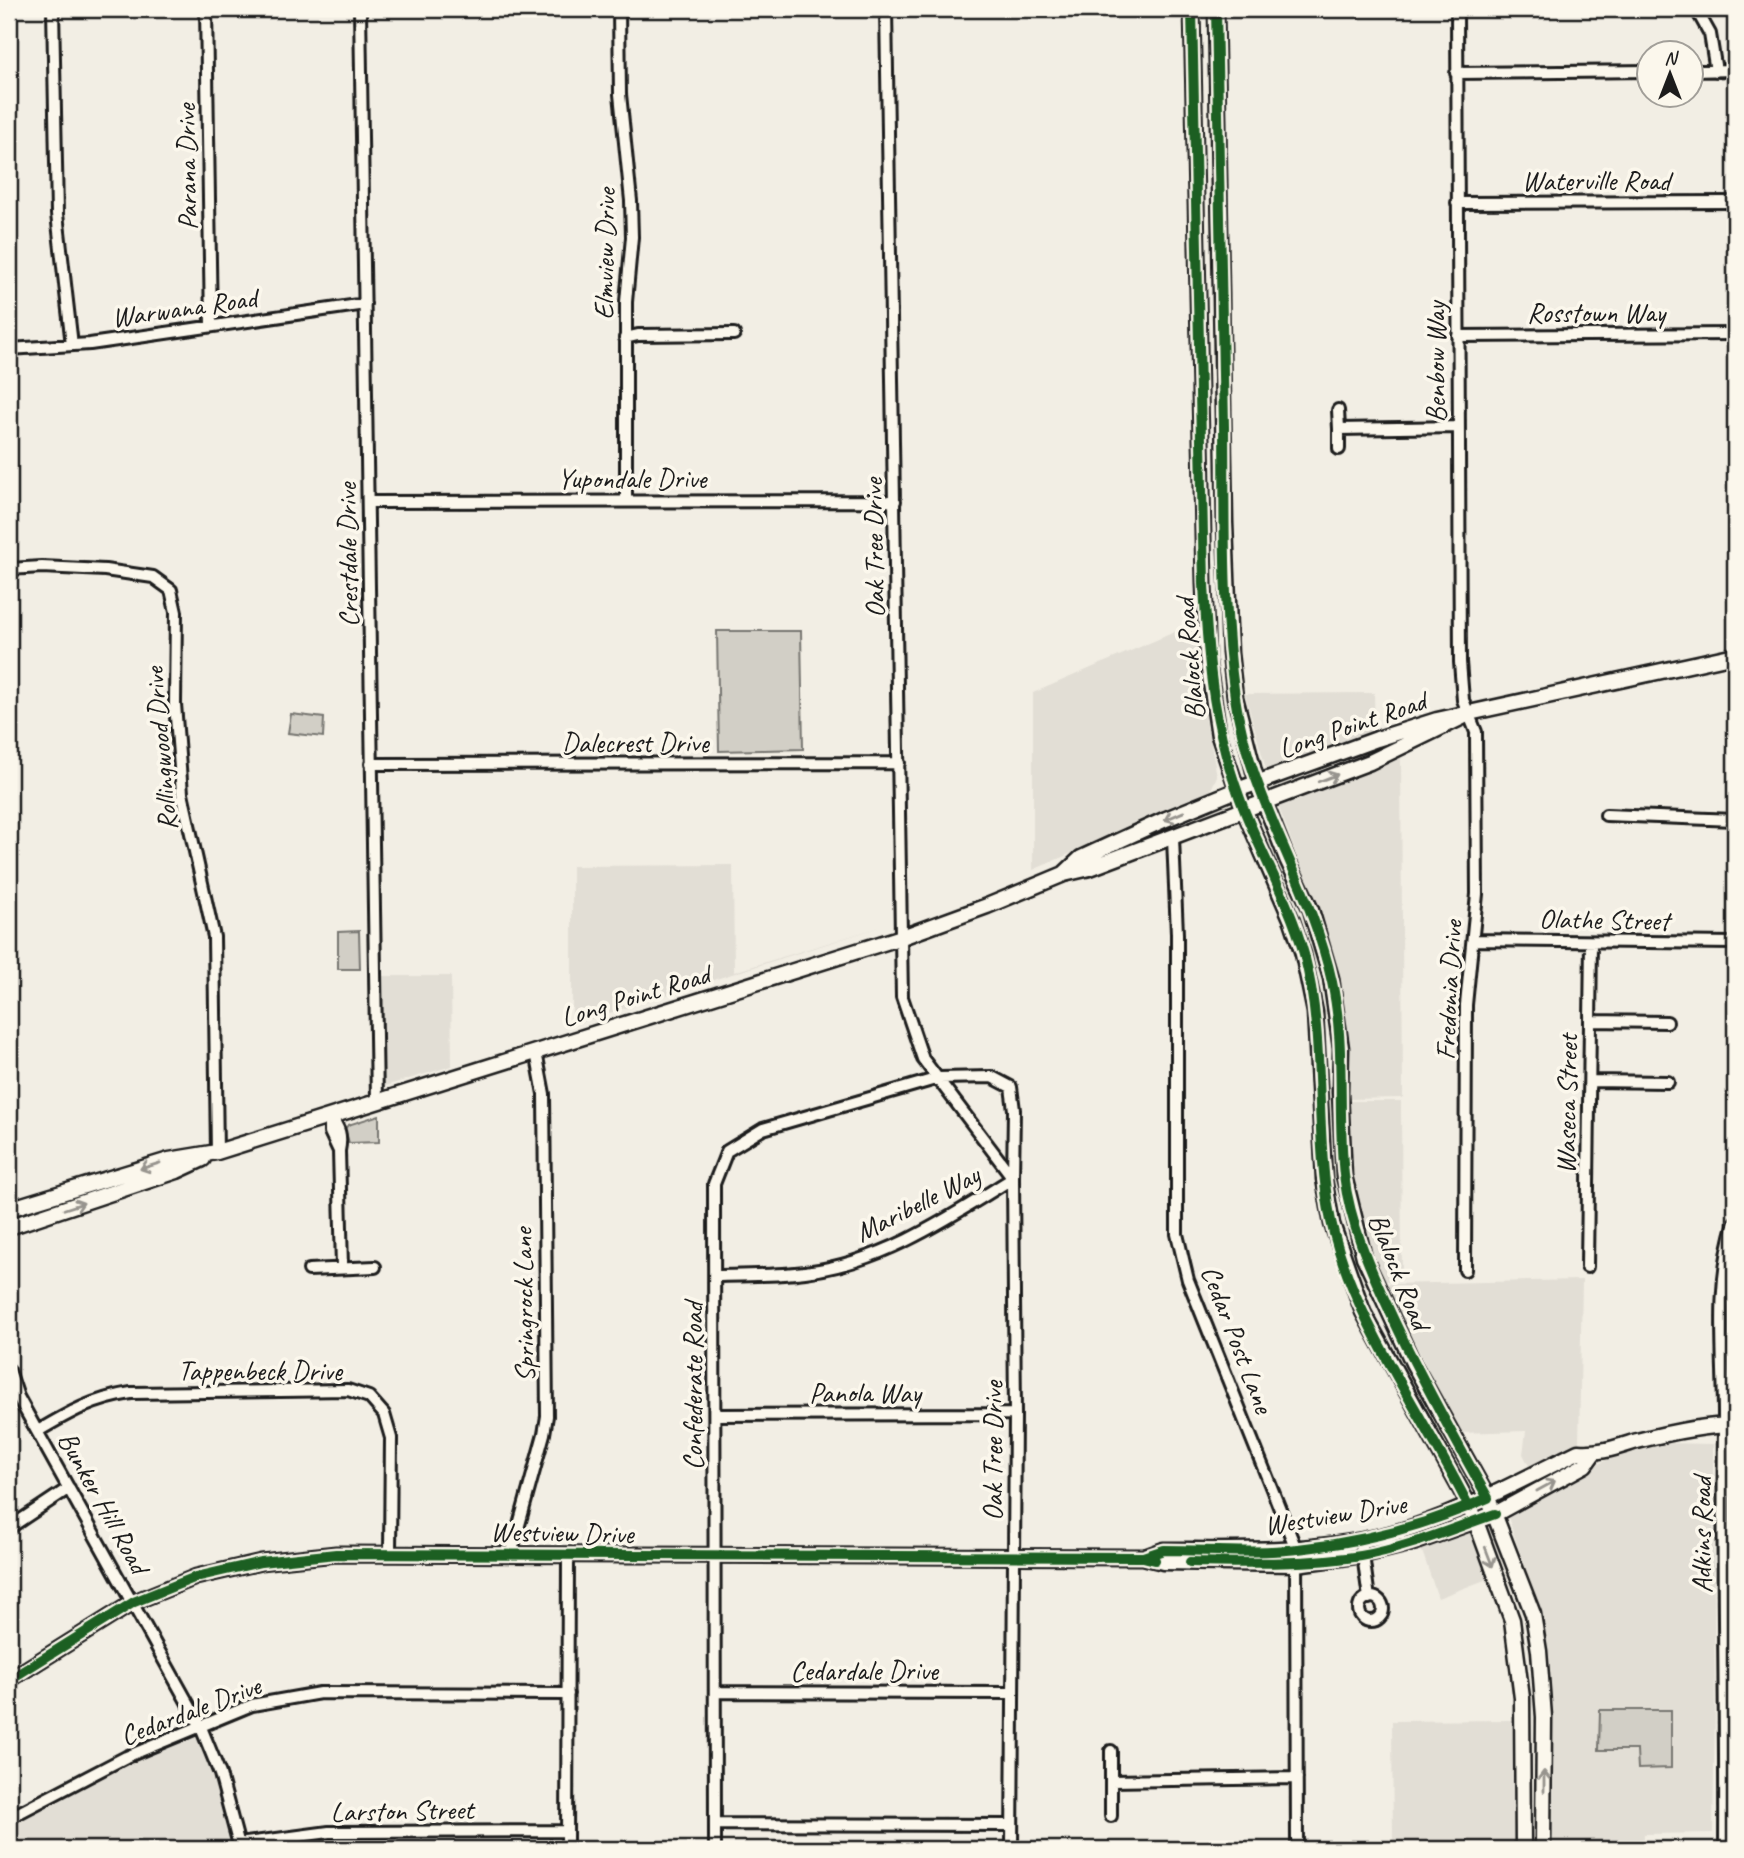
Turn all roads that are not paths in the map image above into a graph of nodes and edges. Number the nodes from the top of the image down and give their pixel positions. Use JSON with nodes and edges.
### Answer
{"nodes":[{"id":1,"x":53,"y":9,"type":"edge"},
{"id":2,"x":206,"y":9,"type":"edge"},
{"id":3,"x":360,"y":9,"type":"edge"},
{"id":4,"x":619,"y":9,"type":"edge"},
{"id":5,"x":886,"y":9,"type":"edge"},
{"id":6,"x":1192,"y":9,"type":"edge"},
{"id":7,"x":1216,"y":9,"type":"edge"},
{"id":8,"x":1457,"y":9,"type":"edge"},
{"id":9,"x":1696,"y":9,"type":"edge"},
{"id":10,"x":1636,"y":71,"type":"edge"},
{"id":11,"x":1706,"y":71,"type":"edge"},
{"id":12,"x":1716,"y":71,"type":"junction"},
{"id":13,"x":1735,"y":71,"type":"edge"},
{"id":14,"x":1456,"y":73,"type":"junction"},
{"id":15,"x":1194,"y":99,"type":"junction"},
{"id":16,"x":1218,"y":100,"type":"junction"},
{"id":17,"x":1735,"y":202,"type":"edge"},
{"id":18,"x":1457,"y":204,"type":"junction"},
{"id":19,"x":1222,"y":259,"type":"junction"},
{"id":20,"x":1198,"y":260,"type":"junction"},
{"id":21,"x":365,"y":304,"type":"junction"},
{"id":22,"x":211,"y":326,"type":"junction"},
{"id":23,"x":734,"y":334,"type":"dead end"},
{"id":24,"x":1735,"y":334,"type":"edge"},
{"id":25,"x":1458,"y":336,"type":"junction"},
{"id":26,"x":625,"y":338,"type":"junction"},
{"id":27,"x":72,"y":345,"type":"junction"},
{"id":28,"x":9,"y":349,"type":"edge"},
{"id":29,"x":1223,"y":398,"type":"junction"},
{"id":30,"x":1201,"y":404,"type":"junction"},
{"id":31,"x":1338,"y":410,"type":"dead end"},
{"id":32,"x":1458,"y":427,"type":"junction"},
{"id":33,"x":1339,"y":429,"type":"junction"},
{"id":34,"x":1339,"y":449,"type":"dead end"},
{"id":35,"x":626,"y":501,"type":"junction"},
{"id":36,"x":895,"y":501,"type":"junction"},
{"id":37,"x":369,"y":502,"type":"junction"},
{"id":38,"x":1203,"y":522,"type":"junction"},
{"id":39,"x":1225,"y":522,"type":"junction"},
{"id":40,"x":9,"y":569,"type":"edge"},
{"id":41,"x":1206,"y":636,"type":"junction"},
{"id":42,"x":1229,"y":636,"type":"junction"},
{"id":43,"x":1735,"y":655,"type":"edge"},
{"id":44,"x":1469,"y":714,"type":"junction"},
{"id":45,"x":899,"y":763,"type":"junction"},
{"id":46,"x":371,"y":764,"type":"junction"},
{"id":47,"x":1257,"y":783,"type":"junction"},
{"id":48,"x":1237,"y":790,"type":"junction"},
{"id":49,"x":1265,"y":803,"type":"junction"},
{"id":50,"x":1244,"y":810,"type":"junction"},
{"id":51,"x":1606,"y":815,"type":"dead end"},
{"id":52,"x":1735,"y":820,"type":"edge"},
{"id":53,"x":1172,"y":838,"type":"junction"},
{"id":54,"x":1064,"y":874,"type":"junction"},
{"id":55,"x":902,"y":937,"type":"junction"},
{"id":56,"x":1473,"y":940,"type":"junction"},
{"id":57,"x":1591,"y":942,"type":"junction"},
{"id":58,"x":1735,"y":943,"type":"edge"},
{"id":59,"x":1323,"y":945,"type":"junction"},
{"id":60,"x":1304,"y":954,"type":"junction"},
{"id":61,"x":1590,"y":1021,"type":"junction"},
{"id":62,"x":1667,"y":1022,"type":"dead end"},
{"id":63,"x":536,"y":1052,"type":"junction"},
{"id":64,"x":939,"y":1077,"type":"junction"},
{"id":65,"x":1590,"y":1081,"type":"junction"},
{"id":66,"x":1668,"y":1082,"type":"dead end"},
{"id":67,"x":1319,"y":1091,"type":"junction"},
{"id":68,"x":1340,"y":1092,"type":"junction"},
{"id":69,"x":377,"y":1101,"type":"junction"},
{"id":70,"x":330,"y":1116,"type":"junction"},
{"id":71,"x":217,"y":1152,"type":"junction"},
{"id":72,"x":1013,"y":1178,"type":"junction"},
{"id":73,"x":9,"y":1209,"type":"edge"},
{"id":74,"x":1735,"y":1222,"type":"edge"},
{"id":75,"x":9,"y":1227,"type":"edge"},
{"id":76,"x":1364,"y":1256,"type":"junction"},
{"id":77,"x":1345,"y":1265,"type":"junction"},
{"id":78,"x":342,"y":1267,"type":"junction"},
{"id":79,"x":375,"y":1267,"type":"dead end"},
{"id":80,"x":1587,"y":1267,"type":"dead end"},
{"id":81,"x":309,"y":1270,"type":"dead end"},
{"id":82,"x":1465,"y":1270,"type":"dead end"},
{"id":83,"x":715,"y":1276,"type":"junction"},
{"id":84,"x":1413,"y":1363,"type":"junction"},
{"id":85,"x":1394,"y":1369,"type":"junction"},
{"id":86,"x":9,"y":1370,"type":"edge"},
{"id":87,"x":13,"y":1398,"type":"edge"},
{"id":88,"x":1015,"y":1414,"type":"junction"},
{"id":89,"x":715,"y":1415,"type":"junction"},
{"id":90,"x":1730,"y":1425,"type":"edge"},
{"id":91,"x":38,"y":1431,"type":"junction"},
{"id":92,"x":1593,"y":1454,"type":"junction"},
{"id":93,"x":69,"y":1488,"type":"junction"},
{"id":94,"x":1488,"y":1498,"type":"junction"},
{"id":95,"x":1469,"y":1507,"type":"junction"},
{"id":96,"x":1495,"y":1514,"type":"junction"},
{"id":97,"x":1475,"y":1521,"type":"junction"},
{"id":98,"x":9,"y":1528,"type":"edge"},
{"id":99,"x":1361,"y":1539,"type":"junction"},
{"id":100,"x":390,"y":1553,"type":"junction"},
{"id":101,"x":511,"y":1554,"type":"junction"},
{"id":102,"x":568,"y":1554,"type":"junction"},
{"id":103,"x":1363,"y":1555,"type":"junction"},
{"id":104,"x":714,"y":1556,"type":"junction"},
{"id":105,"x":1015,"y":1557,"type":"junction"},
{"id":106,"x":1296,"y":1557,"type":"junction"},
{"id":107,"x":1369,"y":1598,"type":"dead end"},
{"id":108,"x":134,"y":1602,"type":"junction"},
{"id":109,"x":1539,"y":1651,"type":"junction"},
{"id":110,"x":1518,"y":1654,"type":"junction"},
{"id":111,"x":9,"y":1680,"type":"edge"},
{"id":112,"x":715,"y":1692,"type":"junction"},
{"id":113,"x":1013,"y":1693,"type":"junction"},
{"id":114,"x":568,"y":1694,"type":"junction"},
{"id":115,"x":1730,"y":1718,"type":"edge"},
{"id":116,"x":200,"y":1725,"type":"junction"},
{"id":117,"x":1111,"y":1751,"type":"dead end"},
{"id":118,"x":1297,"y":1778,"type":"junction"},
{"id":119,"x":1111,"y":1781,"type":"junction"},
{"id":120,"x":1111,"y":1816,"type":"dead end"},
{"id":121,"x":9,"y":1818,"type":"edge"},
{"id":122,"x":715,"y":1824,"type":"junction"},
{"id":123,"x":1012,"y":1825,"type":"junction"},
{"id":124,"x":567,"y":1831,"type":"junction"},
{"id":125,"x":239,"y":1847,"type":"edge"},
{"id":126,"x":567,"y":1849,"type":"edge"},
{"id":127,"x":715,"y":1849,"type":"edge"},
{"id":128,"x":1012,"y":1849,"type":"edge"},
{"id":129,"x":1297,"y":1849,"type":"edge"},
{"id":130,"x":1523,"y":1849,"type":"edge"},
{"id":131,"x":1543,"y":1849,"type":"edge"},
{"id":132,"x":1725,"y":1849,"type":"edge"}],
"edges":[{"from":1,"to":27,"type":"street"},
{"from":2,"to":22,"type":"street","name":"Parana Drive"},
{"from":3,"to":21,"type":"street","name":"Crestdale Drive"},
{"from":4,"to":26,"type":"street","name":"Elmview Drive"},
{"from":5,"to":36,"type":"street","name":"Oak Tree Drive"},
{"from":6,"to":15,"type":"main road","name":"Blalock Road"},
{"from":7,"to":16,"type":"main road","name":"Blalock Road"},
{"from":8,"to":14,"type":"street","name":"Benbow Way"},
{"from":9,"to":12,"type":"street"},
{"from":10,"to":14,"type":"street"},
{"from":11,"to":12,"type":"street"},
{"from":12,"to":13,"type":"street"},
{"from":14,"to":18,"type":"street","name":"Benbow Way"},
{"from":15,"to":16,"type":"main road"},
{"from":15,"to":20,"type":"main road","name":"Blalock Road"},
{"from":16,"to":19,"type":"main road","name":"Blalock Road"},
{"from":17,"to":18,"type":"street","name":"Waterville Road"},
{"from":18,"to":25,"type":"street","name":"Benbow Way"},
{"from":19,"to":20,"type":"main road"},
{"from":19,"to":29,"type":"main road","name":"Blalock Road"},
{"from":20,"to":30,"type":"main road","name":"Blalock Road"},
{"from":21,"to":22,"type":"street","name":"Warwana Road"},
{"from":21,"to":37,"type":"street","name":"Crestdale Drive"},
{"from":22,"to":27,"type":"street","name":"Warwana Road"},
{"from":23,"to":26,"type":"street"},
{"from":24,"to":25,"type":"street","name":"Rosstown Way"},
{"from":25,"to":32,"type":"street","name":"Benbow Way"},
{"from":26,"to":35,"type":"street","name":"Elmview Drive"},
{"from":27,"to":28,"type":"street","name":"Warwana Road"},
{"from":29,"to":30,"type":"main road"},
{"from":29,"to":39,"type":"main road","name":"Blalock Road"},
{"from":30,"to":38,"type":"main road","name":"Blalock Road"},
{"from":31,"to":33,"type":"street"},
{"from":32,"to":33,"type":"street"},
{"from":32,"to":44,"type":"street","name":"Benbow Way"},
{"from":33,"to":34,"type":"street"},
{"from":35,"to":36,"type":"street","name":"Yupondale Drive"},
{"from":35,"to":37,"type":"street","name":"Yupondale Drive"},
{"from":36,"to":45,"type":"street","name":"Oak Tree Drive"},
{"from":37,"to":46,"type":"street","name":"Crestdale Drive"},
{"from":38,"to":39,"type":"main road"},
{"from":38,"to":41,"type":"main road","name":"Blalock Road"},
{"from":39,"to":42,"type":"main road","name":"Blalock Road"},
{"from":40,"to":71,"type":"street","name":"Rollingwood Drive"},
{"from":41,"to":42,"type":"main road"},
{"from":41,"to":48,"type":"main road","name":"Blalock Road"},
{"from":42,"to":47,"type":"main road","name":"Blalock Road"},
{"from":43,"to":44,"type":"main road","name":"Long Point Road"},
{"from":44,"to":47,"type":"main road","name":"Long Point Road"},
{"from":49,"to":44,"type":"main road","name":"Long Point Road","one_way":true},
{"from":44,"to":56,"type":"street","name":"Fredonia Drive"},
{"from":45,"to":46,"type":"street","name":"Dalecrest Drive"},
{"from":45,"to":55,"type":"street","name":"Oak Tree Drive"},
{"from":46,"to":69,"type":"street","name":"Crestdale Drive"},
{"from":47,"to":48,"type":"main road","name":"Long Point Road"},
{"from":47,"to":49,"type":"main road","name":"Blalock Road"},
{"from":48,"to":50,"type":"main road","name":"Blalock Road"},
{"from":48,"to":54,"type":"main road","name":"Long Point Road","one_way":true},
{"from":49,"to":50,"type":"main road","name":"Long Point Road"},
{"from":49,"to":59,"type":"main road","name":"Blalock Road"},
{"from":50,"to":53,"type":"main road","name":"Long Point Road"},
{"from":50,"to":60,"type":"main road","name":"Blalock Road"},
{"from":51,"to":52,"type":"street"},
{"from":53,"to":54,"type":"main road","name":"Long Point Road"},
{"from":53,"to":106,"type":"street","name":"Cedar Post Lane"},
{"from":54,"to":55,"type":"main road","name":"Long Point Road"},
{"from":55,"to":63,"type":"main road","name":"Long Point Road"},
{"from":55,"to":64,"type":"street","name":"Oak Tree Drive"},
{"from":56,"to":57,"type":"street","name":"Olathe Street"},
{"from":56,"to":82,"type":"street","name":"Fredonia Drive"},
{"from":57,"to":58,"type":"street","name":"Olathe Street"},
{"from":57,"to":61,"type":"street","name":"Waseca Street"},
{"from":59,"to":60,"type":"main road"},
{"from":59,"to":68,"type":"main road","name":"Blalock Road"},
{"from":60,"to":67,"type":"main road","name":"Blalock Road"},
{"from":61,"to":62,"type":"street"},
{"from":61,"to":65,"type":"street","name":"Waseca Street"},
{"from":63,"to":69,"type":"main road","name":"Long Point Road"},
{"from":63,"to":101,"type":"street","name":"Springrock Lane"},
{"from":64,"to":72,"type":"street","name":"Oak Tree Drive"},
{"from":64,"to":72,"type":"street","name":"Oak Tree Drive"},
{"from":64,"to":83,"type":"street","name":"Confederate Road"},
{"from":65,"to":66,"type":"street"},
{"from":65,"to":80,"type":"street","name":"Waseca Street"},
{"from":67,"to":68,"type":"main road"},
{"from":67,"to":77,"type":"main road","name":"Blalock Road"},
{"from":68,"to":76,"type":"main road","name":"Blalock Road"},
{"from":69,"to":70,"type":"main road","name":"Long Point Road"},
{"from":70,"to":71,"type":"main road","name":"Long Point Road"},
{"from":70,"to":78,"type":"street"},
{"from":71,"to":73,"type":"main road","name":"Long Point Road","one_way":true},
{"from":75,"to":71,"type":"main road","name":"Long Point Road","one_way":true},
{"from":72,"to":83,"type":"street","name":"Maribelle Way"},
{"from":72,"to":88,"type":"street","name":"Oak Tree Drive"},
{"from":74,"to":90,"type":"street","name":"Adkins Road"},
{"from":76,"to":77,"type":"main road"},
{"from":76,"to":84,"type":"main road","name":"Blalock Road"},
{"from":77,"to":85,"type":"main road","name":"Blalock Road"},
{"from":78,"to":79,"type":"street"},
{"from":78,"to":81,"type":"street"},
{"from":83,"to":89,"type":"street","name":"Confederate Road"},
{"from":84,"to":85,"type":"main road"},
{"from":84,"to":94,"type":"main road","name":"Blalock Road"},
{"from":85,"to":95,"type":"main road","name":"Blalock Road"},
{"from":86,"to":87,"type":"street","name":"Bunker Hill Road"},
{"from":87,"to":91,"type":"street","name":"Bunker Hill Road"},
{"from":88,"to":89,"type":"street","name":"Panola Way"},
{"from":88,"to":105,"type":"street","name":"Oak Tree Drive"},
{"from":89,"to":104,"type":"street","name":"Confederate Road"},
{"from":90,"to":92,"type":"main road","name":"Westview Drive"},
{"from":90,"to":115,"type":"street","name":"Adkins Road"},
{"from":91,"to":93,"type":"street","name":"Bunker Hill Road"},
{"from":91,"to":100,"type":"street","name":"Tappenbeck Drive"},
{"from":92,"to":94,"type":"main road","name":"Westview Drive"},
{"from":96,"to":92,"type":"main road","name":"Westview Drive","one_way":true},
{"from":93,"to":98,"type":"street"},
{"from":93,"to":108,"type":"street","name":"Bunker Hill Road"},
{"from":94,"to":95,"type":"main road","name":"Westview Drive"},
{"from":94,"to":96,"type":"main road","name":"Blalock Road"},
{"from":95,"to":97,"type":"main road","name":"Blalock Road"},
{"from":95,"to":99,"type":"main road","name":"Westview Drive"},
{"from":96,"to":97,"type":"main road","name":"Westview Drive"},
{"from":96,"to":109,"type":"main road","name":"Blalock Road"},
{"from":97,"to":103,"type":"main road","name":"Westview Drive"},
{"from":97,"to":110,"type":"main road","name":"Blalock Road","one_way":true},
{"from":99,"to":103,"type":"street"},
{"from":99,"to":106,"type":"main road","name":"Westview Drive"},
{"from":100,"to":101,"type":"main road","name":"Westview Drive"},
{"from":100,"to":108,"type":"main road","name":"Westview Drive"},
{"from":101,"to":102,"type":"main road","name":"Westview Drive"},
{"from":102,"to":104,"type":"main road","name":"Westview Drive"},
{"from":102,"to":114,"type":"street"},
{"from":103,"to":106,"type":"main road","name":"Westview Drive"},
{"from":103,"to":107,"type":"street"},
{"from":104,"to":105,"type":"main road","name":"Westview Drive"},
{"from":104,"to":112,"type":"street","name":"Confederate Road"},
{"from":105,"to":106,"type":"main road","name":"Westview Drive"},
{"from":105,"to":113,"type":"street","name":"Oak Tree Drive"},
{"from":106,"to":118,"type":"street","name":"Cedar Post Lane"},
{"from":108,"to":111,"type":"main road","name":"Westview Drive"},
{"from":108,"to":116,"type":"street","name":"Bunker Hill Road"},
{"from":109,"to":110,"type":"main road"},
{"from":131,"to":109,"type":"main road","name":"Blalock Road","one_way":true},
{"from":110,"to":130,"type":"main road","name":"Blalock Road"},
{"from":112,"to":113,"type":"street","name":"Cedardale Drive"},
{"from":112,"to":122,"type":"street","name":"Confederate Road"},
{"from":113,"to":123,"type":"street","name":"Oak Tree Drive"},
{"from":114,"to":116,"type":"street","name":"Cedardale Drive"},
{"from":114,"to":124,"type":"street"},
{"from":115,"to":132,"type":"street","name":"Adkins Road"},
{"from":116,"to":121,"type":"street","name":"Cedardale Drive"},
{"from":116,"to":125,"type":"street","name":"Bunker Hill Road"},
{"from":117,"to":119,"type":"street"},
{"from":118,"to":119,"type":"street"},
{"from":118,"to":129,"type":"street","name":"Cedar Post Lane"},
{"from":119,"to":120,"type":"street"},
{"from":122,"to":123,"type":"street"},
{"from":122,"to":127,"type":"street","name":"Confederate Road"},
{"from":123,"to":128,"type":"street","name":"Oak Tree Drive"},
{"from":124,"to":125,"type":"street","name":"Larston Street"},
{"from":124,"to":126,"type":"street"}]}
